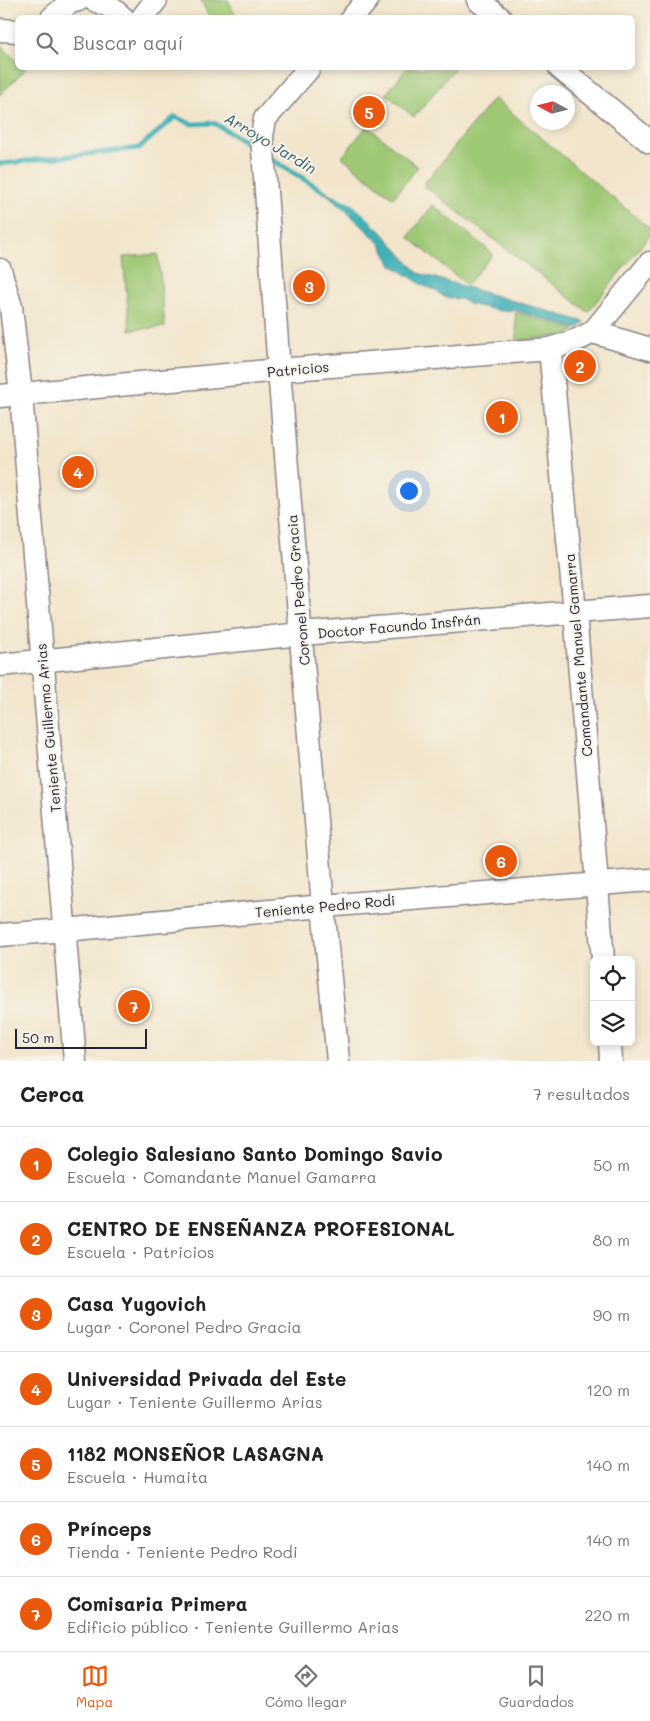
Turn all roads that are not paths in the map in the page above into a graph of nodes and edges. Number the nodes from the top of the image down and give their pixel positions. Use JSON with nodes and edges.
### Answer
{"nodes":[{"id":1,"x":78,"y":0,"type":"edge"},
{"id":2,"x":94,"y":0,"type":"edge"},
{"id":3,"x":156,"y":0,"type":"edge"},
{"id":4,"x":366,"y":0,"type":"edge"},
{"id":5,"x":478,"y":0,"type":"edge"},
{"id":6,"x":55,"y":15,"type":"edge"},
{"id":7,"x":120,"y":15,"type":"edge"},
{"id":8,"x":144,"y":15,"type":"edge"},
{"id":9,"x":354,"y":15,"type":"edge"},
{"id":10,"x":496,"y":15,"type":"edge"},
{"id":11,"x":0,"y":30,"type":"edge"},
{"id":12,"x":15,"y":31,"type":"edge"},
{"id":13,"x":308,"y":70,"type":"edge"},
{"id":14,"x":562,"y":70,"type":"edge"},
{"id":15,"x":650,"y":142,"type":"edge"},
{"id":16,"x":650,"y":264,"type":"edge"},
{"id":17,"x":0,"y":270,"type":"edge"},
{"id":18,"x":593,"y":332,"type":"junction"},
{"id":19,"x":650,"y":349,"type":"edge"},
{"id":20,"x":550,"y":350,"type":"junction"},
{"id":21,"x":279,"y":370,"type":"junction"},
{"id":22,"x":11,"y":395,"type":"edge"},
{"id":23,"x":650,"y":606,"type":"edge"},
{"id":24,"x":575,"y":612,"type":"junction"},
{"id":25,"x":301,"y":634,"type":"junction"},
{"id":26,"x":42,"y":662,"type":"junction"},
{"id":27,"x":0,"y":665,"type":"edge"},
{"id":28,"x":650,"y":880,"type":"edge"},
{"id":29,"x":597,"y":884,"type":"junction"},
{"id":30,"x":323,"y":906,"type":"junction"},
{"id":31,"x":65,"y":930,"type":"junction"},
{"id":32,"x":0,"y":934,"type":"edge"},
{"id":33,"x":603,"y":956,"type":"edge"},
{"id":34,"x":610,"y":1046,"type":"edge"},
{"id":35,"x":75,"y":1061,"type":"edge"},
{"id":36,"x":338,"y":1061,"type":"edge"},
{"id":37,"x":611,"y":1061,"type":"edge"}],
"edges":[{"from":1,"to":6,"type":"street"},
{"from":2,"to":7,"type":"street"},
{"from":3,"to":8,"type":"street"},
{"from":4,"to":9,"type":"street"},
{"from":5,"to":10,"type":"street"},
{"from":11,"to":12,"type":"street"},
{"from":13,"to":21,"type":"street","name":"Coronel Pedro Gracia"},
{"from":14,"to":15,"type":"street"},
{"from":16,"to":18,"type":"street"},
{"from":17,"to":22,"type":"street","name":"Teniente Guillermo Arias"},
{"from":18,"to":19,"type":"street"},
{"from":18,"to":20,"type":"street","name":"Patricios"},
{"from":20,"to":21,"type":"street","name":"Patricios"},
{"from":20,"to":24,"type":"street","name":"Comandante Manuel Gamarra"},
{"from":21,"to":22,"type":"street","name":"Patricios"},
{"from":21,"to":25,"type":"street","name":"Coronel Pedro Gracia"},
{"from":22,"to":26,"type":"street","name":"Teniente Guillermo Arias"},
{"from":23,"to":24,"type":"street","name":"Doctor Facundo Insfrán"},
{"from":24,"to":25,"type":"street","name":"Doctor Facundo Insfrán"},
{"from":24,"to":29,"type":"street","name":"Comandante Manuel Gamarra"},
{"from":25,"to":26,"type":"street","name":"Doctor Facundo Insfrán"},
{"from":25,"to":30,"type":"street","name":"Coronel Pedro Gracia"},
{"from":26,"to":27,"type":"street","name":"Doctor Facundo Insfrán"},
{"from":26,"to":31,"type":"street","name":"Teniente Guillermo Arias"},
{"from":28,"to":29,"type":"street","name":"Teniente Pedro Rodi"},
{"from":29,"to":30,"type":"street","name":"Teniente Pedro Rodi"},
{"from":29,"to":33,"type":"street","name":"Comandante Manuel Gamarra"},
{"from":30,"to":31,"type":"street","name":"Teniente Pedro Rodi"},
{"from":30,"to":36,"type":"street","name":"Coronel Pedro Gracia"},
{"from":31,"to":32,"type":"street","name":"Teniente Pedro Rodi"},
{"from":31,"to":35,"type":"street","name":"Teniente Guillermo Arias"},
{"from":34,"to":37,"type":"street"}]}
